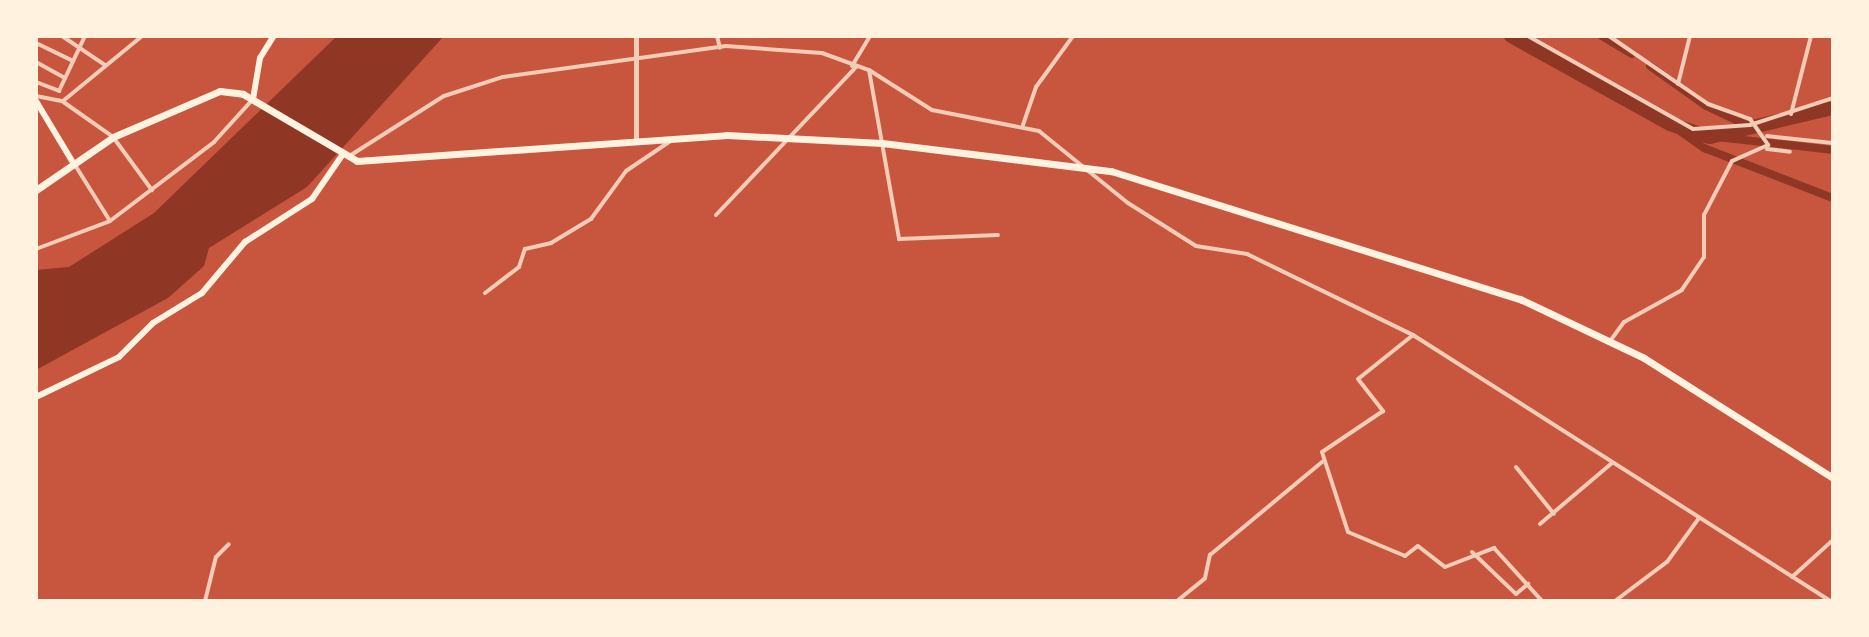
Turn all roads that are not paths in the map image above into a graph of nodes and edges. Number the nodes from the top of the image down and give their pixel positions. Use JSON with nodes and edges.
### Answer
{"nodes":[{"id":1,"x":62,"y":36,"type":"edge"},
{"id":2,"x":142,"y":36,"type":"edge"},
{"id":3,"x":274,"y":36,"type":"edge"},
{"id":4,"x":636,"y":36,"type":"edge"},
{"id":5,"x":717,"y":36,"type":"edge"},
{"id":6,"x":870,"y":36,"type":"edge"},
{"id":7,"x":1073,"y":36,"type":"edge"},
{"id":8,"x":1528,"y":36,"type":"edge"},
{"id":9,"x":1609,"y":36,"type":"edge"},
{"id":10,"x":1690,"y":36,"type":"edge"},
{"id":11,"x":1811,"y":36,"type":"edge"},
{"id":12,"x":82,"y":39,"type":"edge"},
{"id":13,"x":36,"y":43,"type":"edge"},
{"id":14,"x":720,"y":48,"type":"junction"},
{"id":15,"x":73,"y":61,"type":"junction"},
{"id":16,"x":36,"y":62,"type":"edge"},
{"id":17,"x":641,"y":63,"type":"junction"},
{"id":18,"x":105,"y":65,"type":"junction"},
{"id":19,"x":854,"y":66,"type":"junction"},
{"id":20,"x":869,"y":70,"type":"junction"},
{"id":21,"x":65,"y":78,"type":"junction"},
{"id":22,"x":36,"y":82,"type":"edge"},
{"id":23,"x":1678,"y":84,"type":"junction"},
{"id":24,"x":1833,"y":98,"type":"edge"},
{"id":25,"x":36,"y":99,"type":"edge"},
{"id":26,"x":62,"y":101,"type":"junction"},
{"id":27,"x":256,"y":102,"type":"junction"},
{"id":28,"x":1791,"y":114,"type":"junction"},
{"id":29,"x":1023,"y":125,"type":"junction"},
{"id":30,"x":1757,"y":126,"type":"junction"},
{"id":31,"x":113,"y":137,"type":"junction"},
{"id":32,"x":785,"y":137,"type":"junction"},
{"id":33,"x":1767,"y":137,"type":"junction"},
{"id":34,"x":673,"y":139,"type":"junction"},
{"id":35,"x":636,"y":142,"type":"junction"},
{"id":36,"x":882,"y":143,"type":"junction"},
{"id":37,"x":1833,"y":143,"type":"edge"},
{"id":38,"x":1767,"y":147,"type":"junction"},
{"id":39,"x":1790,"y":152,"type":"dead end"},
{"id":40,"x":337,"y":155,"type":"junction"},
{"id":41,"x":72,"y":161,"type":"junction"},
{"id":42,"x":1079,"y":167,"type":"junction"},
{"id":43,"x":36,"y":190,"type":"edge"},
{"id":44,"x":152,"y":190,"type":"junction"},
{"id":45,"x":716,"y":215,"type":"dead end"},
{"id":46,"x":110,"y":221,"type":"junction"},
{"id":47,"x":998,"y":235,"type":"dead end"},
{"id":48,"x":36,"y":249,"type":"edge"},
{"id":49,"x":485,"y":293,"type":"dead end"},
{"id":50,"x":1413,"y":335,"type":"junction"},
{"id":51,"x":1610,"y":342,"type":"junction"},
{"id":52,"x":36,"y":397,"type":"edge"},
{"id":53,"x":1322,"y":462,"type":"junction"},
{"id":54,"x":1612,"y":463,"type":"junction"},
{"id":55,"x":1516,"y":467,"type":"dead end"},
{"id":56,"x":1833,"y":478,"type":"edge"},
{"id":57,"x":1554,"y":514,"type":"junction"},
{"id":58,"x":1699,"y":518,"type":"junction"},
{"id":59,"x":1540,"y":524,"type":"dead end"},
{"id":60,"x":1833,"y":540,"type":"edge"},
{"id":61,"x":229,"y":544,"type":"dead end"},
{"id":62,"x":1472,"y":552,"type":"junction"},
{"id":63,"x":1792,"y":577,"type":"junction"},
{"id":64,"x":1528,"y":584,"type":"junction"},
{"id":65,"x":205,"y":601,"type":"edge"},
{"id":66,"x":1177,"y":601,"type":"edge"},
{"id":67,"x":1542,"y":601,"type":"edge"},
{"id":68,"x":1615,"y":601,"type":"edge"},
{"id":69,"x":1831,"y":601,"type":"edge"}],
"edges":[{"from":1,"to":12,"type":"street"},
{"from":2,"to":18,"type":"street"},
{"from":3,"to":27,"type":"main road"},
{"from":4,"to":17,"type":"street"},
{"from":5,"to":14,"type":"street"},
{"from":6,"to":19,"type":"street"},
{"from":7,"to":29,"type":"street"},
{"from":8,"to":30,"type":"street"},
{"from":9,"to":23,"type":"street"},
{"from":10,"to":23,"type":"street"},
{"from":11,"to":28,"type":"street"},
{"from":12,"to":15,"type":"street"},
{"from":12,"to":18,"type":"street"},
{"from":13,"to":15,"type":"street"},
{"from":14,"to":17,"type":"street"},
{"from":14,"to":19,"type":"street"},
{"from":15,"to":21,"type":"street"},
{"from":16,"to":21,"type":"street"},
{"from":17,"to":35,"type":"street"},
{"from":17,"to":40,"type":"street"},
{"from":18,"to":26,"type":"street"},
{"from":19,"to":20,"type":"street"},
{"from":19,"to":32,"type":"street"},
{"from":20,"to":29,"type":"street"},
{"from":20,"to":36,"type":"street"},
{"from":21,"to":22,"type":"street"},
{"from":23,"to":30,"type":"street"},
{"from":24,"to":28,"type":"street"},
{"from":25,"to":26,"type":"street"},
{"from":25,"to":41,"type":"main road"},
{"from":26,"to":31,"type":"street"},
{"from":27,"to":31,"type":"highway"},
{"from":27,"to":40,"type":"highway"},
{"from":27,"to":44,"type":"street"},
{"from":28,"to":30,"type":"street"},
{"from":29,"to":42,"type":"street"},
{"from":30,"to":33,"type":"street"},
{"from":31,"to":41,"type":"highway"},
{"from":31,"to":44,"type":"street"},
{"from":32,"to":34,"type":"highway"},
{"from":32,"to":36,"type":"highway"},
{"from":32,"to":45,"type":"street"},
{"from":33,"to":37,"type":"street"},
{"from":33,"to":38,"type":"street"},
{"from":34,"to":35,"type":"highway"},
{"from":34,"to":49,"type":"street"},
{"from":35,"to":40,"type":"highway"},
{"from":36,"to":42,"type":"highway"},
{"from":36,"to":47,"type":"street"},
{"from":38,"to":39,"type":"street"},
{"from":38,"to":51,"type":"street"},
{"from":40,"to":52,"type":"main road"},
{"from":41,"to":43,"type":"highway"},
{"from":41,"to":46,"type":"street"},
{"from":42,"to":50,"type":"street"},
{"from":42,"to":51,"type":"highway"},
{"from":44,"to":46,"type":"street"},
{"from":46,"to":48,"type":"street"},
{"from":50,"to":53,"type":"street"},
{"from":50,"to":54,"type":"street"},
{"from":51,"to":56,"type":"highway"},
{"from":53,"to":62,"type":"street"},
{"from":53,"to":66,"type":"street"},
{"from":54,"to":57,"type":"street"},
{"from":54,"to":58,"type":"street"},
{"from":55,"to":57,"type":"street"},
{"from":57,"to":59,"type":"street"},
{"from":58,"to":63,"type":"street"},
{"from":58,"to":68,"type":"street"},
{"from":60,"to":63,"type":"street"},
{"from":61,"to":65,"type":"street"},
{"from":62,"to":64,"type":"street"},
{"from":62,"to":64,"type":"street"},
{"from":63,"to":69,"type":"street"},
{"from":64,"to":67,"type":"street"}]}
